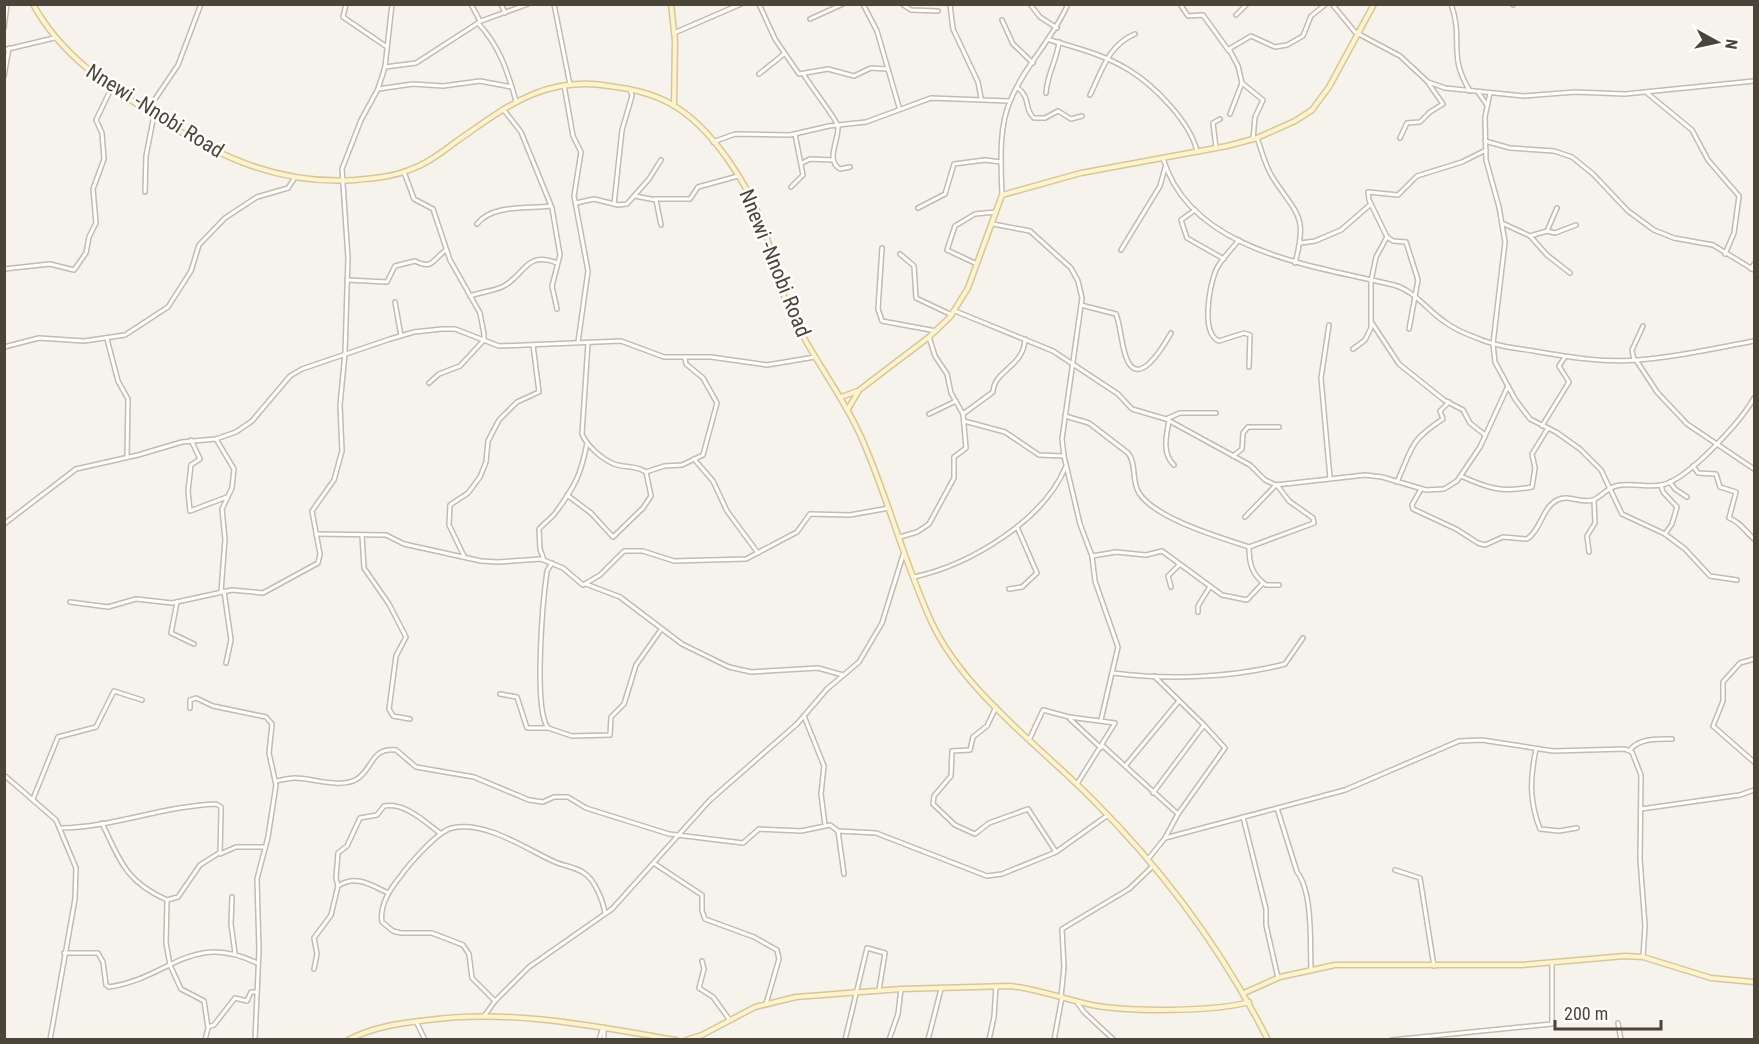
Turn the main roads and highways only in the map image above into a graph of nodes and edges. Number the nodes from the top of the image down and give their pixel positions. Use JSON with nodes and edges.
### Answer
{"nodes":[{"id":1,"x":33,"y":4,"type":"edge"},
{"id":2,"x":671,"y":4,"type":"edge"},
{"id":3,"x":1374,"y":4,"type":"edge"},
{"id":4,"x":674,"y":105,"type":"junction"},
{"id":5,"x":858,"y":391,"type":"junction"},
{"id":6,"x":841,"y":397,"type":"junction"},
{"id":7,"x":848,"y":410,"type":"junction"},
{"id":8,"x":1755,"y":982,"type":"edge"},
{"id":9,"x":1244,"y":993,"type":"junction"},
{"id":10,"x":1249,"y":1002,"type":"junction"},
{"id":11,"x":659,"y":1038,"type":"edge"},
{"id":12,"x":689,"y":1039,"type":"edge"},
{"id":13,"x":348,"y":1040,"type":"edge"},
{"id":14,"x":676,"y":1040,"type":"edge"},
{"id":15,"x":1268,"y":1040,"type":"edge"}],
"edges":[{"from":1,"to":4,"type":"main road","name":"Nnewi -Nnobi Road"},
{"from":2,"to":4,"type":"main road"},
{"from":3,"to":5,"type":"main road"},
{"from":4,"to":6,"type":"main road","name":"Nnewi -Nnobi Road"},
{"from":5,"to":6,"type":"main road"},
{"from":5,"to":7,"type":"main road"},
{"from":6,"to":7,"type":"main road","name":"Nnewi -Nnobi Road"},
{"from":7,"to":9,"type":"main road","name":"Nnewi -Nnobi Road"},
{"from":8,"to":9,"type":"main road"},
{"from":9,"to":10,"type":"main road","name":"Nnewi -Nnobi Road"},
{"from":10,"to":12,"type":"main road"},
{"from":10,"to":15,"type":"main road","name":"Nnewi -Nnobi Road"},
{"from":11,"to":13,"type":"main road"},
{"from":11,"to":14,"type":"main road"}]}
